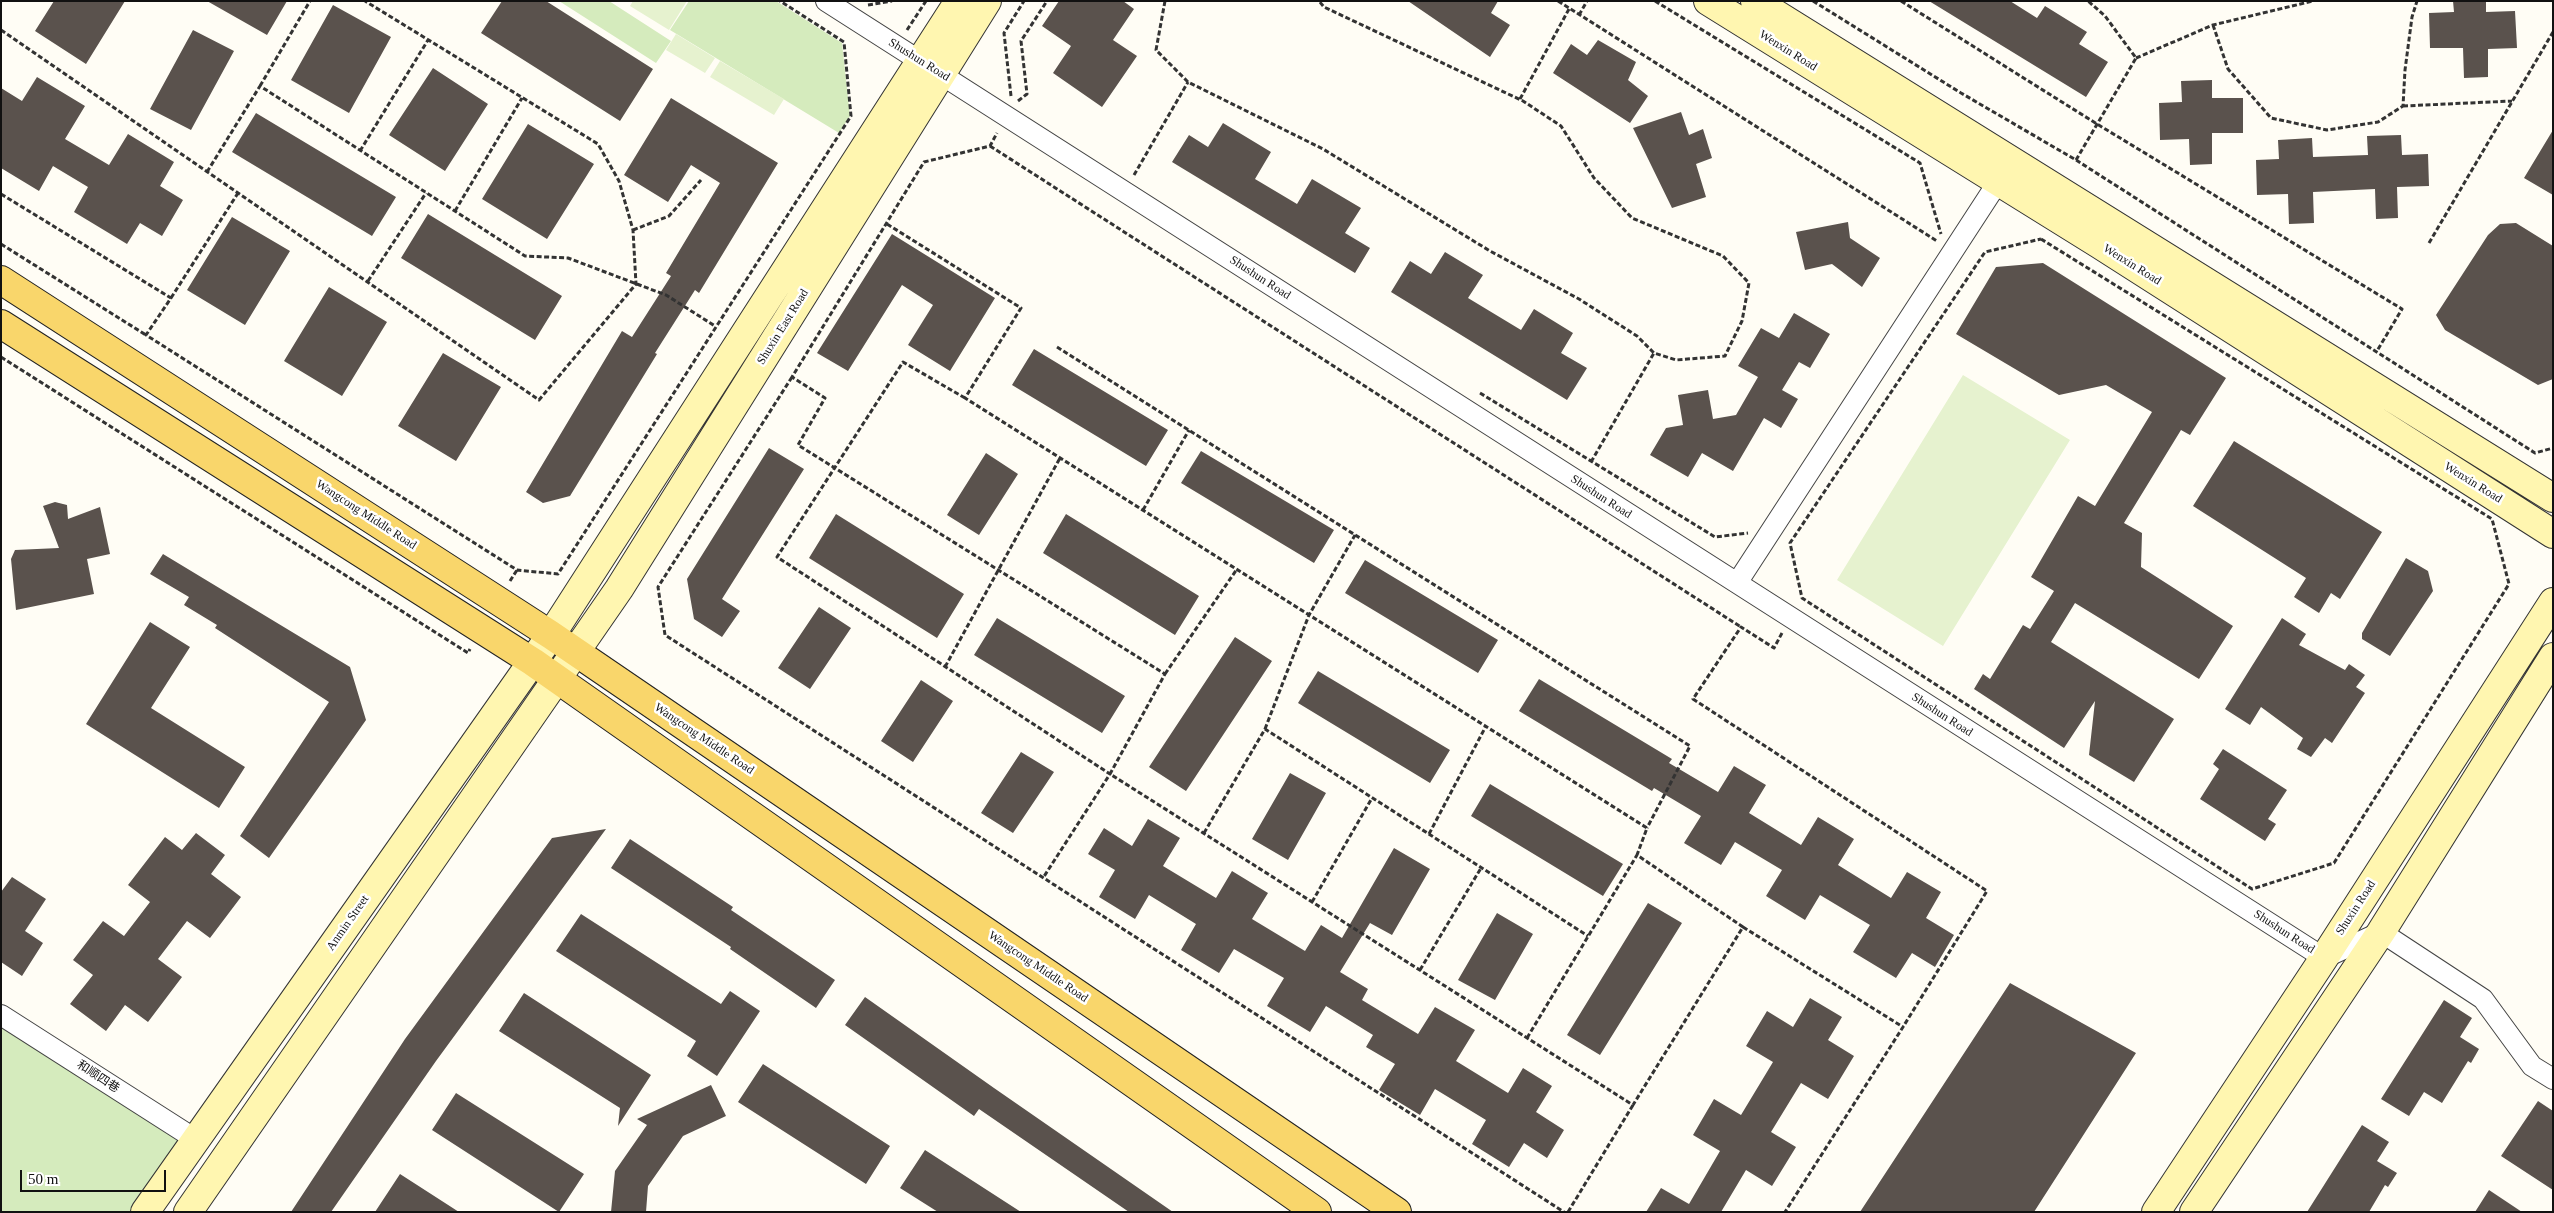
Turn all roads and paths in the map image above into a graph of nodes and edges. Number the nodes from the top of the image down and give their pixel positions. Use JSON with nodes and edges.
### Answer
{"nodes":[{"id":1,"x":310,"y":1,"type":"edge"},
{"id":2,"x":365,"y":1,"type":"edge"},
{"id":3,"x":780,"y":1,"type":"edge"},
{"id":4,"x":826,"y":1,"type":"edge"},
{"id":5,"x":892,"y":1,"type":"edge"},
{"id":6,"x":926,"y":1,"type":"edge"},
{"id":7,"x":959,"y":1,"type":"edge"},
{"id":8,"x":987,"y":1,"type":"edge"},
{"id":9,"x":1024,"y":1,"type":"edge"},
{"id":10,"x":1047,"y":1,"type":"edge"},
{"id":11,"x":1165,"y":1,"type":"edge"},
{"id":12,"x":1319,"y":1,"type":"edge"},
{"id":13,"x":1558,"y":1,"type":"edge"},
{"id":14,"x":1587,"y":1,"type":"edge"},
{"id":15,"x":1655,"y":1,"type":"edge"},
{"id":16,"x":1708,"y":1,"type":"edge"},
{"id":17,"x":1755,"y":1,"type":"edge"},
{"id":18,"x":1813,"y":1,"type":"edge"},
{"id":19,"x":1901,"y":1,"type":"edge"},
{"id":20,"x":2088,"y":1,"type":"edge"},
{"id":21,"x":2313,"y":1,"type":"edge"},
{"id":22,"x":2417,"y":1,"type":"edge"},
{"id":23,"x":1569,"y":8,"type":"junction"},
{"id":24,"x":873,"y":10,"type":"dead end"},
{"id":25,"x":1579,"y":15,"type":"junction"},
{"id":26,"x":2213,"y":25,"type":"junction"},
{"id":27,"x":898,"y":26,"type":"dead end"},
{"id":28,"x":1,"y":30,"type":"edge"},
{"id":29,"x":2553,"y":32,"type":"edge"},
{"id":30,"x":428,"y":40,"type":"junction"},
{"id":31,"x":2136,"y":58,"type":"junction"},
{"id":32,"x":931,"y":68,"type":"junction"},
{"id":33,"x":1188,"y":82,"type":"junction"},
{"id":34,"x":260,"y":86,"type":"junction"},
{"id":35,"x":522,"y":98,"type":"junction"},
{"id":36,"x":1523,"y":101,"type":"junction"},
{"id":37,"x":2512,"y":101,"type":"junction"},
{"id":38,"x":2403,"y":106,"type":"junction"},
{"id":39,"x":1009,"y":111,"type":"junction"},
{"id":40,"x":2097,"y":124,"type":"junction"},
{"id":41,"x":990,"y":146,"type":"junction"},
{"id":42,"x":360,"y":151,"type":"junction"},
{"id":43,"x":2076,"y":160,"type":"junction"},
{"id":44,"x":207,"y":172,"type":"junction"},
{"id":45,"x":1131,"y":179,"type":"dead end"},
{"id":46,"x":701,"y":180,"type":"dead end"},
{"id":47,"x":1998,"y":182,"type":"junction"},
{"id":48,"x":238,"y":193,"type":"junction"},
{"id":49,"x":426,"y":193,"type":"junction"},
{"id":50,"x":1,"y":194,"type":"edge"},
{"id":51,"x":455,"y":211,"type":"junction"},
{"id":52,"x":888,"y":224,"type":"junction"},
{"id":53,"x":633,"y":230,"type":"junction"},
{"id":54,"x":1,"y":244,"type":"edge"},
{"id":55,"x":2429,"y":244,"type":"dead end"},
{"id":56,"x":1,"y":280,"type":"edge"},
{"id":57,"x":368,"y":281,"type":"junction"},
{"id":58,"x":636,"y":284,"type":"junction"},
{"id":59,"x":170,"y":298,"type":"junction"},
{"id":60,"x":1,"y":324,"type":"edge"},
{"id":61,"x":715,"y":326,"type":"junction"},
{"id":62,"x":146,"y":335,"type":"junction"},
{"id":63,"x":1057,"y":347,"type":"dead end"},
{"id":64,"x":2377,"y":351,"type":"junction"},
{"id":65,"x":1654,"y":353,"type":"junction"},
{"id":66,"x":792,"y":377,"type":"junction"},
{"id":67,"x":1474,"y":390,"type":"dead end"},
{"id":68,"x":965,"y":398,"type":"junction"},
{"id":69,"x":1189,"y":430,"type":"junction"},
{"id":70,"x":2553,"y":448,"type":"edge"},
{"id":71,"x":1060,"y":458,"type":"junction"},
{"id":72,"x":1592,"y":462,"type":"junction"},
{"id":73,"x":835,"y":468,"type":"junction"},
{"id":74,"x":2553,"y":498,"type":"edge"},
{"id":75,"x":1143,"y":510,"type":"junction"},
{"id":76,"x":1754,"y":532,"type":"dead end"},
{"id":77,"x":2553,"y":534,"type":"edge"},
{"id":78,"x":1355,"y":535,"type":"junction"},
{"id":79,"x":1238,"y":569,"type":"junction"},
{"id":80,"x":998,"y":570,"type":"junction"},
{"id":81,"x":1736,"y":583,"type":"junction"},
{"id":82,"x":1802,"y":598,"type":"junction"},
{"id":83,"x":2553,"y":602,"type":"edge"},
{"id":84,"x":1309,"y":615,"type":"junction"},
{"id":85,"x":1791,"y":618,"type":"junction"},
{"id":86,"x":1741,"y":627,"type":"junction"},
{"id":87,"x":551,"y":635,"type":"junction"},
{"id":88,"x":576,"y":651,"type":"junction"},
{"id":89,"x":2553,"y":657,"type":"edge"},
{"id":90,"x":532,"y":662,"type":"junction"},
{"id":91,"x":945,"y":666,"type":"junction"},
{"id":92,"x":1165,"y":674,"type":"junction"},
{"id":93,"x":557,"y":679,"type":"junction"},
{"id":94,"x":1486,"y":726,"type":"junction"},
{"id":95,"x":1264,"y":729,"type":"junction"},
{"id":96,"x":1110,"y":774,"type":"junction"},
{"id":97,"x":1372,"y":798,"type":"junction"},
{"id":98,"x":1647,"y":828,"type":"junction"},
{"id":99,"x":1204,"y":833,"type":"junction"},
{"id":100,"x":1429,"y":834,"type":"junction"},
{"id":101,"x":1637,"y":855,"type":"junction"},
{"id":102,"x":1481,"y":868,"type":"junction"},
{"id":103,"x":1043,"y":878,"type":"junction"},
{"id":104,"x":1312,"y":902,"type":"junction"},
{"id":105,"x":1743,"y":928,"type":"junction"},
{"id":106,"x":2381,"y":932,"type":"junction"},
{"id":107,"x":1588,"y":936,"type":"junction"},
{"id":108,"x":2324,"y":958,"type":"junction"},
{"id":109,"x":1420,"y":970,"type":"junction"},
{"id":110,"x":1,"y":1015,"type":"edge"},
{"id":111,"x":1903,"y":1026,"type":"junction"},
{"id":112,"x":1527,"y":1038,"type":"junction"},
{"id":113,"x":2553,"y":1079,"type":"edge"},
{"id":114,"x":1633,"y":1105,"type":"junction"},
{"id":115,"x":195,"y":1139,"type":"junction"},
{"id":116,"x":145,"y":1212,"type":"edge"},
{"id":117,"x":188,"y":1212,"type":"edge"},
{"id":118,"x":1317,"y":1212,"type":"edge"},
{"id":119,"x":1397,"y":1212,"type":"edge"},
{"id":120,"x":1564,"y":1212,"type":"edge"},
{"id":121,"x":1568,"y":1212,"type":"edge"},
{"id":122,"x":1785,"y":1212,"type":"edge"},
{"id":123,"x":2156,"y":1212,"type":"edge"},
{"id":124,"x":2194,"y":1212,"type":"edge"}],
"edges":[{"from":1,"to":34,"type":"path"},
{"from":2,"to":30,"type":"path"},
{"from":3,"to":61,"type":"path"},
{"from":4,"to":32,"type":"street","name":"Shushun Road"},
{"from":5,"to":24,"type":"path"},
{"from":6,"to":27,"type":"path"},
{"from":7,"to":32,"type":"main road","name":"Shuxin East Road"},
{"from":8,"to":32,"type":"main road","name":"Shuxin East Road"},
{"from":9,"to":39,"type":"path"},
{"from":10,"to":39,"type":"path"},
{"from":11,"to":33,"type":"path"},
{"from":12,"to":36,"type":"path"},
{"from":13,"to":23,"type":"path"},
{"from":14,"to":25,"type":"path"},
{"from":15,"to":25,"type":"path"},
{"from":16,"to":47,"type":"main road","name":"Wenxin Road"},
{"from":17,"to":74,"type":"main road"},
{"from":18,"to":43,"type":"path"},
{"from":19,"to":40,"type":"path"},
{"from":20,"to":31,"type":"path"},
{"from":21,"to":26,"type":"path"},
{"from":22,"to":38,"type":"path"},
{"from":23,"to":25,"type":"path"},
{"from":23,"to":36,"type":"path"},
{"from":26,"to":31,"type":"path"},
{"from":26,"to":38,"type":"path"},
{"from":28,"to":44,"type":"path"},
{"from":29,"to":37,"type":"path"},
{"from":30,"to":35,"type":"path"},
{"from":30,"to":42,"type":"path"},
{"from":31,"to":40,"type":"path"},
{"from":32,"to":39,"type":"street","name":"Shushun Road"},
{"from":32,"to":87,"type":"main road","name":"Shuxin East Road"},
{"from":32,"to":88,"type":"main road","name":"Shuxin East Road"},
{"from":33,"to":45,"type":"path"},
{"from":33,"to":65,"type":"path"},
{"from":34,"to":42,"type":"path"},
{"from":34,"to":44,"type":"path"},
{"from":35,"to":51,"type":"path"},
{"from":35,"to":53,"type":"path"},
{"from":36,"to":65,"type":"path"},
{"from":37,"to":38,"type":"path"},
{"from":37,"to":55,"type":"path"},
{"from":39,"to":41,"type":"path"},
{"from":39,"to":81,"type":"street","name":"Shushun Road"},
{"from":40,"to":43,"type":"path"},
{"from":40,"to":64,"type":"path"},
{"from":41,"to":52,"type":"path"},
{"from":41,"to":86,"type":"path"},
{"from":42,"to":49,"type":"path"},
{"from":43,"to":64,"type":"path"},
{"from":44,"to":48,"type":"path"},
{"from":46,"to":53,"type":"path"},
{"from":47,"to":77,"type":"main road","name":"Wenxin Road"},
{"from":47,"to":81,"type":"street"},
{"from":48,"to":57,"type":"path"},
{"from":48,"to":59,"type":"path"},
{"from":49,"to":51,"type":"path"},
{"from":49,"to":57,"type":"path"},
{"from":50,"to":59,"type":"path"},
{"from":51,"to":58,"type":"path"},
{"from":52,"to":66,"type":"path"},
{"from":52,"to":68,"type":"path"},
{"from":53,"to":58,"type":"path"},
{"from":54,"to":62,"type":"path"},
{"from":56,"to":87,"type":"main road","name":"Wangcong Middle Road"},
{"from":57,"to":58,"type":"path"},
{"from":58,"to":61,"type":"path"},
{"from":59,"to":62,"type":"path"},
{"from":60,"to":90,"type":"main road"},
{"from":61,"to":62,"type":"path"},
{"from":63,"to":69,"type":"path"},
{"from":64,"to":70,"type":"path"},
{"from":65,"to":72,"type":"path"},
{"from":66,"to":73,"type":"path"},
{"from":66,"to":103,"type":"path"},
{"from":67,"to":72,"type":"path"},
{"from":68,"to":71,"type":"path"},
{"from":68,"to":73,"type":"path"},
{"from":69,"to":75,"type":"path"},
{"from":69,"to":78,"type":"path"},
{"from":71,"to":75,"type":"path"},
{"from":71,"to":80,"type":"path"},
{"from":72,"to":76,"type":"path"},
{"from":73,"to":80,"type":"path"},
{"from":73,"to":91,"type":"path"},
{"from":75,"to":79,"type":"path"},
{"from":78,"to":84,"type":"path"},
{"from":78,"to":98,"type":"path"},
{"from":79,"to":84,"type":"path"},
{"from":79,"to":92,"type":"path"},
{"from":80,"to":91,"type":"path"},
{"from":80,"to":92,"type":"path"},
{"from":81,"to":85,"type":"street","name":"Shushun Road"},
{"from":82,"to":82,"type":"path"},
{"from":82,"to":85,"type":"path"},
{"from":83,"to":108,"type":"main road","name":"Shuxin Road"},
{"from":84,"to":94,"type":"path"},
{"from":84,"to":95,"type":"path"},
{"from":85,"to":86,"type":"path"},
{"from":85,"to":108,"type":"street","name":"Shushun Road"},
{"from":86,"to":111,"type":"path"},
{"from":87,"to":88,"type":"main road","name":"Wangcong Middle Road"},
{"from":87,"to":90,"type":"main road","name":"Anmin Street"},
{"from":88,"to":93,"type":"main road"},
{"from":88,"to":119,"type":"main road","name":"Wangcong Middle Road"},
{"from":89,"to":106,"type":"main road"},
{"from":90,"to":93,"type":"main road"},
{"from":90,"to":115,"type":"main road","name":"Anmin Street"},
{"from":91,"to":96,"type":"path"},
{"from":92,"to":96,"type":"path"},
{"from":93,"to":117,"type":"main road"},
{"from":93,"to":118,"type":"main road"},
{"from":94,"to":98,"type":"path"},
{"from":94,"to":100,"type":"path"},
{"from":95,"to":97,"type":"path"},
{"from":95,"to":99,"type":"path"},
{"from":96,"to":99,"type":"path"},
{"from":96,"to":103,"type":"path"},
{"from":97,"to":100,"type":"path"},
{"from":97,"to":104,"type":"path"},
{"from":98,"to":101,"type":"path"},
{"from":99,"to":104,"type":"path"},
{"from":100,"to":102,"type":"path"},
{"from":101,"to":105,"type":"path"},
{"from":101,"to":107,"type":"path"},
{"from":102,"to":107,"type":"path"},
{"from":102,"to":109,"type":"path"},
{"from":103,"to":120,"type":"path"},
{"from":104,"to":109,"type":"path"},
{"from":105,"to":111,"type":"path"},
{"from":105,"to":114,"type":"path"},
{"from":106,"to":108,"type":"street","name":"Shushun Road"},
{"from":106,"to":113,"type":"street"},
{"from":106,"to":124,"type":"main road"},
{"from":107,"to":112,"type":"path"},
{"from":108,"to":123,"type":"main road","name":"Shuxin Road"},
{"from":109,"to":112,"type":"path"},
{"from":110,"to":115,"type":"street","name":"和顺四巷"},
{"from":111,"to":122,"type":"path"},
{"from":112,"to":114,"type":"path"},
{"from":114,"to":121,"type":"path"},
{"from":115,"to":116,"type":"main road","name":"Anmin Street"}]}
